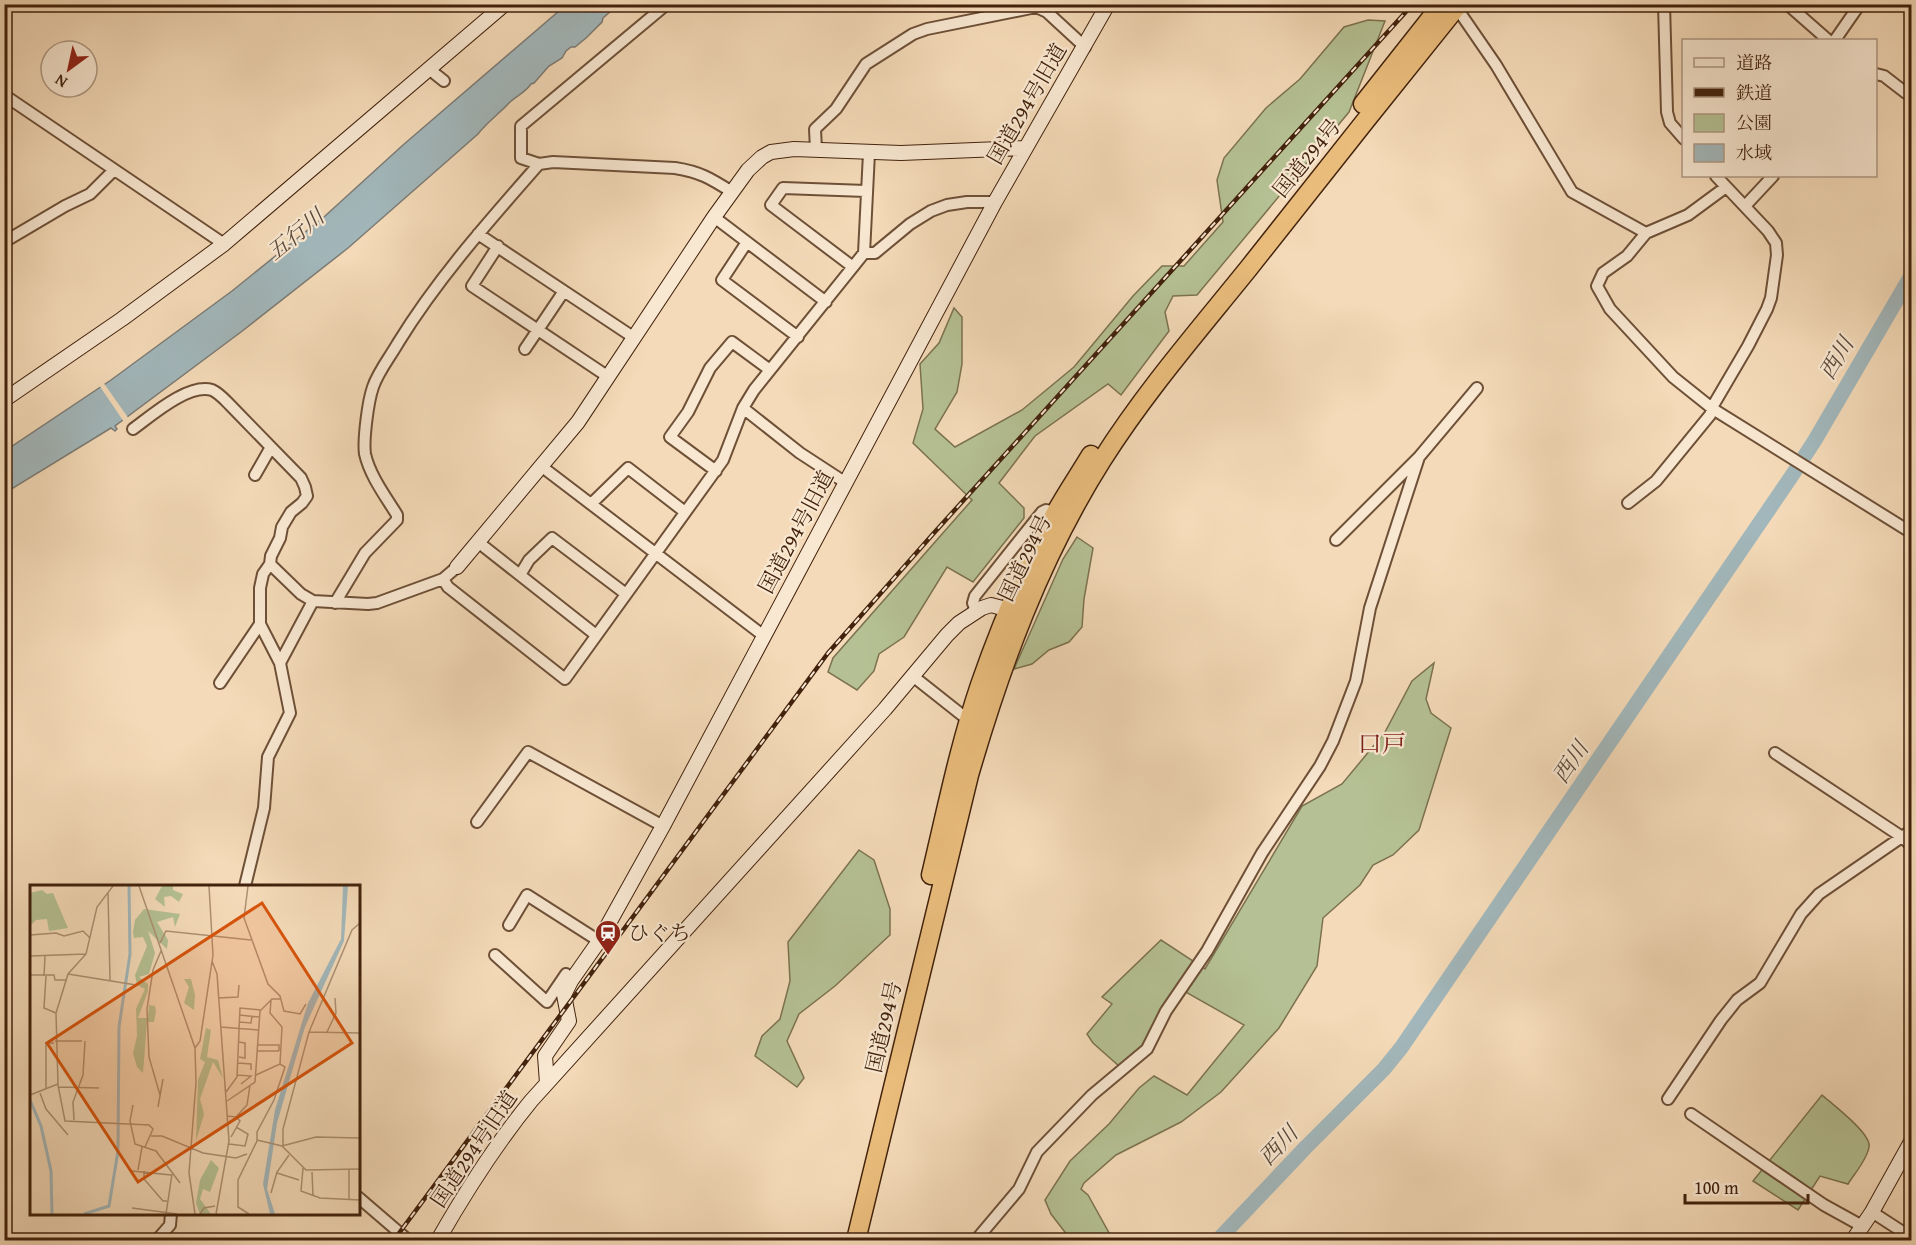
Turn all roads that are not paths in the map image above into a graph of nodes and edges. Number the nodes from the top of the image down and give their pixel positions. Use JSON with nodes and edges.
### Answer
{"nodes":[{"id":1,"x":505,"y":4,"type":"edge"},
{"id":2,"x":667,"y":4,"type":"edge"},
{"id":3,"x":1108,"y":4,"type":"edge"},
{"id":4,"x":1664,"y":4,"type":"edge"},
{"id":5,"x":1787,"y":4,"type":"edge"},
{"id":6,"x":1860,"y":4,"type":"edge"},
{"id":7,"x":1453,"y":5,"type":"edge"},
{"id":8,"x":1031,"y":6,"type":"edge"},
{"id":9,"x":1827,"y":39,"type":"edge"},
{"id":10,"x":1836,"y":39,"type":"edge"},
{"id":11,"x":1085,"y":47,"type":"junction"},
{"id":12,"x":429,"y":69,"type":"junction"},
{"id":13,"x":1877,"y":74,"type":"edge"},
{"id":14,"x":444,"y":81,"type":"dead end"},
{"id":15,"x":1906,"y":93,"type":"dead end"},
{"id":16,"x":4,"y":94,"type":"edge"},
{"id":17,"x":1682,"y":138,"type":"edge"},
{"id":18,"x":1024,"y":148,"type":"junction"},
{"id":19,"x":816,"y":150,"type":"junction"},
{"id":20,"x":868,"y":153,"type":"junction"},
{"id":21,"x":539,"y":164,"type":"junction"},
{"id":22,"x":114,"y":170,"type":"junction"},
{"id":23,"x":1717,"y":177,"type":"edge"},
{"id":24,"x":1772,"y":177,"type":"edge"},
{"id":25,"x":1726,"y":187,"type":"junction"},
{"id":26,"x":866,"y":191,"type":"junction"},
{"id":27,"x":732,"y":192,"type":"junction"},
{"id":28,"x":994,"y":202,"type":"junction"},
{"id":29,"x":1745,"y":206,"type":"junction"},
{"id":30,"x":714,"y":217,"type":"junction"},
{"id":31,"x":1646,"y":233,"type":"junction"},
{"id":32,"x":478,"y":234,"type":"junction"},
{"id":33,"x":4,"y":242,"type":"edge"},
{"id":34,"x":747,"y":242,"type":"junction"},
{"id":35,"x":224,"y":244,"type":"junction"},
{"id":36,"x":498,"y":246,"type":"junction"},
{"id":37,"x":864,"y":253,"type":"junction"},
{"id":38,"x":853,"y":267,"type":"junction"},
{"id":39,"x":564,"y":291,"type":"junction"},
{"id":40,"x":826,"y":302,"type":"junction"},
{"id":41,"x":538,"y":331,"type":"junction"},
{"id":42,"x":633,"y":337,"type":"junction"},
{"id":43,"x":798,"y":337,"type":"junction"},
{"id":44,"x":525,"y":349,"type":"dead end"},
{"id":45,"x":770,"y":370,"type":"junction"},
{"id":46,"x":607,"y":376,"type":"junction"},
{"id":47,"x":1477,"y":388,"type":"dead end"},
{"id":48,"x":4,"y":400,"type":"edge"},
{"id":49,"x":743,"y":408,"type":"junction"},
{"id":50,"x":1713,"y":409,"type":"junction"},
{"id":51,"x":133,"y":429,"type":"dead end"},
{"id":52,"x":271,"y":447,"type":"junction"},
{"id":53,"x":1419,"y":457,"type":"junction"},
{"id":54,"x":542,"y":466,"type":"junction"},
{"id":55,"x":716,"y":471,"type":"junction"},
{"id":56,"x":255,"y":475,"type":"dead end"},
{"id":57,"x":846,"y":483,"type":"junction"},
{"id":58,"x":1628,"y":503,"type":"dead end"},
{"id":59,"x":591,"y":504,"type":"junction"},
{"id":60,"x":685,"y":512,"type":"junction"},
{"id":61,"x":1056,"y":512,"type":"junction"},
{"id":62,"x":1911,"y":533,"type":"edge"},
{"id":63,"x":1336,"y":540,"type":"dead end"},
{"id":64,"x":478,"y":542,"type":"junction"},
{"id":65,"x":655,"y":554,"type":"junction"},
{"id":66,"x":270,"y":564,"type":"junction"},
{"id":67,"x":457,"y":567,"type":"joint"},
{"id":68,"x":520,"y":575,"type":"junction"},
{"id":69,"x":443,"y":579,"type":"junction"},
{"id":70,"x":626,"y":594,"type":"junction"},
{"id":71,"x":313,"y":601,"type":"junction"},
{"id":72,"x":335,"y":603,"type":"junction"},
{"id":73,"x":1016,"y":611,"type":"junction"},
{"id":74,"x":975,"y":612,"type":"junction"},
{"id":75,"x":260,"y":624,"type":"junction"},
{"id":76,"x":596,"y":635,"type":"junction"},
{"id":77,"x":764,"y":636,"type":"junction"},
{"id":78,"x":280,"y":663,"type":"junction"},
{"id":79,"x":914,"y":677,"type":"junction"},
{"id":80,"x":220,"y":683,"type":"dead end"},
{"id":81,"x":970,"y":718,"type":"junction"},
{"id":82,"x":1775,"y":753,"type":"dead end"},
{"id":83,"x":477,"y":822,"type":"dead end"},
{"id":84,"x":663,"y":826,"type":"junction"},
{"id":85,"x":1911,"y":830,"type":"edge"},
{"id":86,"x":1902,"y":837,"type":"junction"},
{"id":87,"x":1911,"y":846,"type":"edge"},
{"id":88,"x":245,"y":885,"type":"edge"},
{"id":89,"x":509,"y":925,"type":"dead end"},
{"id":90,"x":599,"y":941,"type":"junction"},
{"id":91,"x":495,"y":955,"type":"dead end"},
{"id":92,"x":566,"y":974,"type":"dead end"},
{"id":93,"x":560,"y":996,"type":"junction"},
{"id":94,"x":547,"y":1083,"type":"junction"},
{"id":95,"x":1668,"y":1099,"type":"dead end"},
{"id":96,"x":1691,"y":1114,"type":"dead end"},
{"id":97,"x":1911,"y":1140,"type":"edge"},
{"id":98,"x":360,"y":1199,"type":"edge"},
{"id":99,"x":1872,"y":1212,"type":"junction"},
{"id":100,"x":171,"y":1215,"type":"edge"},
{"id":101,"x":1862,"y":1226,"type":"junction"},
{"id":102,"x":1911,"y":1239,"type":"edge"},
{"id":103,"x":157,"y":1240,"type":"edge"},
{"id":104,"x":408,"y":1240,"type":"edge"},
{"id":105,"x":438,"y":1240,"type":"edge"},
{"id":106,"x":845,"y":1240,"type":"edge"},
{"id":107,"x":856,"y":1240,"type":"edge"},
{"id":108,"x":976,"y":1240,"type":"edge"},
{"id":109,"x":1853,"y":1240,"type":"edge"}],
"edges":[{"from":1,"to":12,"type":"street"},
{"from":2,"to":21,"type":"street"},
{"from":3,"to":11,"type":"street","name":"国道294号旧道"},
{"from":4,"to":17,"type":"street"},
{"from":5,"to":9,"type":"street"},
{"from":6,"to":10,"type":"street"},
{"from":7,"to":31,"type":"street"},
{"from":7,"to":61,"type":"highway","name":"国道294号"},
{"from":7,"to":73,"type":"highway","name":"国道294号"},
{"from":8,"to":11,"type":"street"},
{"from":8,"to":19,"type":"street"},
{"from":11,"to":18,"type":"street","name":"国道294号旧道"},
{"from":12,"to":14,"type":"street"},
{"from":12,"to":35,"type":"street"},
{"from":13,"to":15,"type":"street"},
{"from":16,"to":22,"type":"street"},
{"from":18,"to":20,"type":"street"},
{"from":18,"to":28,"type":"street","name":"国道294号旧道"},
{"from":19,"to":20,"type":"street"},
{"from":19,"to":27,"type":"street"},
{"from":20,"to":26,"type":"street"},
{"from":21,"to":27,"type":"street"},
{"from":21,"to":32,"type":"street"},
{"from":22,"to":33,"type":"street"},
{"from":22,"to":35,"type":"street"},
{"from":23,"to":25,"type":"street"},
{"from":24,"to":29,"type":"street"},
{"from":25,"to":29,"type":"street"},
{"from":25,"to":31,"type":"street"},
{"from":26,"to":37,"type":"street"},
{"from":26,"to":38,"type":"street"},
{"from":27,"to":30,"type":"street"},
{"from":28,"to":37,"type":"street"},
{"from":28,"to":57,"type":"street","name":"国道294号旧道"},
{"from":29,"to":50,"type":"street"},
{"from":30,"to":34,"type":"street"},
{"from":30,"to":42,"type":"street"},
{"from":31,"to":50,"type":"street"},
{"from":32,"to":36,"type":"street"},
{"from":32,"to":72,"type":"street"},
{"from":34,"to":40,"type":"street"},
{"from":34,"to":43,"type":"street"},
{"from":35,"to":48,"type":"street"},
{"from":36,"to":39,"type":"street"},
{"from":36,"to":41,"type":"street"},
{"from":37,"to":38,"type":"street"},
{"from":38,"to":40,"type":"street"},
{"from":39,"to":41,"type":"street"},
{"from":39,"to":42,"type":"street"},
{"from":40,"to":43,"type":"street"},
{"from":41,"to":44,"type":"street"},
{"from":41,"to":46,"type":"street"},
{"from":42,"to":46,"type":"street"},
{"from":43,"to":45,"type":"street"},
{"from":45,"to":49,"type":"street"},
{"from":45,"to":55,"type":"street"},
{"from":46,"to":54,"type":"street"},
{"from":47,"to":53,"type":"street"},
{"from":49,"to":55,"type":"street"},
{"from":49,"to":57,"type":"street"},
{"from":50,"to":58,"type":"street"},
{"from":50,"to":62,"type":"street"},
{"from":51,"to":52,"type":"street"},
{"from":52,"to":56,"type":"street"},
{"from":52,"to":66,"type":"street"},
{"from":53,"to":63,"type":"street"},
{"from":53,"to":108,"type":"street"},
{"from":54,"to":59,"type":"street"},
{"from":54,"to":64,"type":"street"},
{"from":55,"to":60,"type":"street"},
{"from":57,"to":77,"type":"street","name":"国道294号旧道"},
{"from":59,"to":60,"type":"street"},
{"from":59,"to":65,"type":"street"},
{"from":60,"to":65,"type":"street"},
{"from":61,"to":73,"type":"highway","name":"国道294号"},
{"from":61,"to":74,"type":"street"},
{"from":64,"to":67,"type":"street"},
{"from":64,"to":68,"type":"street"},
{"from":65,"to":70,"type":"street"},
{"from":65,"to":77,"type":"street"},
{"from":66,"to":71,"type":"street"},
{"from":66,"to":75,"type":"street"},
{"from":67,"to":69,"type":"street"},
{"from":68,"to":70,"type":"street"},
{"from":68,"to":76,"type":"street"},
{"from":69,"to":72,"type":"street"},
{"from":69,"to":76,"type":"street"},
{"from":70,"to":76,"type":"street"},
{"from":71,"to":72,"type":"street"},
{"from":71,"to":78,"type":"street"},
{"from":73,"to":74,"type":"street","name":"国道294号旧道"},
{"from":73,"to":81,"type":"highway","name":"国道294号"},
{"from":73,"to":107,"type":"highway","name":"国道294号"},
{"from":74,"to":79,"type":"street","name":"国道294号旧道"},
{"from":75,"to":78,"type":"street"},
{"from":75,"to":80,"type":"street"},
{"from":77,"to":84,"type":"street","name":"国道294号旧道"},
{"from":78,"to":88,"type":"street"},
{"from":79,"to":81,"type":"street"},
{"from":79,"to":94,"type":"street","name":"国道294号旧道"},
{"from":81,"to":106,"type":"highway","name":"国道294号"},
{"from":82,"to":86,"type":"street"},
{"from":83,"to":84,"type":"street"},
{"from":84,"to":90,"type":"street","name":"国道294号旧道"},
{"from":85,"to":86,"type":"street"},
{"from":86,"to":87,"type":"street"},
{"from":86,"to":95,"type":"street"},
{"from":89,"to":90,"type":"street"},
{"from":90,"to":93,"type":"street","name":"国道294号旧道"},
{"from":91,"to":93,"type":"street"},
{"from":92,"to":93,"type":"street"},
{"from":93,"to":94,"type":"street","name":"国道294号旧道"},
{"from":94,"to":105,"type":"street","name":"国道294号旧道"},
{"from":96,"to":101,"type":"street"},
{"from":97,"to":99,"type":"street"},
{"from":98,"to":104,"type":"street"},
{"from":99,"to":101,"type":"street"},
{"from":99,"to":102,"type":"street"},
{"from":100,"to":103,"type":"street"},
{"from":101,"to":109,"type":"street"}]}
